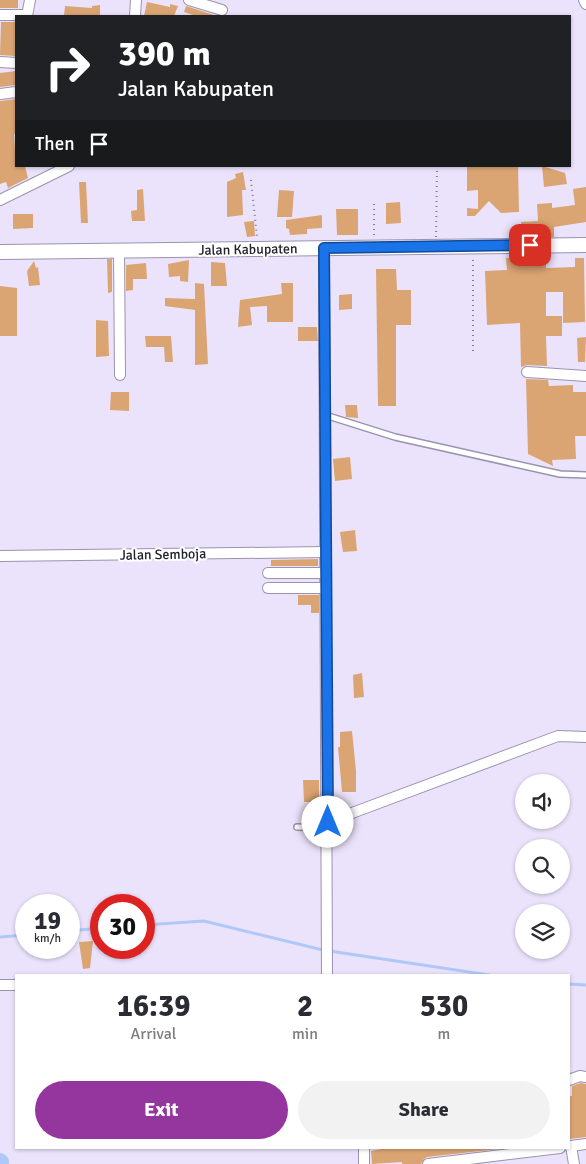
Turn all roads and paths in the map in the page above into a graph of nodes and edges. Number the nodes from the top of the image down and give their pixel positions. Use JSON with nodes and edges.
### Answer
{"nodes":[{"id":1,"x":30,"y":0,"type":"edge"},
{"id":2,"x":136,"y":0,"type":"edge"},
{"id":3,"x":189,"y":0,"type":"edge"},
{"id":4,"x":584,"y":0,"type":"edge"},
{"id":5,"x":586,"y":4,"type":"edge"},
{"id":6,"x":222,"y":10,"type":"dead end"},
{"id":7,"x":0,"y":15,"type":"edge"},
{"id":8,"x":27,"y":15,"type":"edge"},
{"id":9,"x":135,"y":15,"type":"edge"},
{"id":10,"x":15,"y":16,"type":"edge"},
{"id":11,"x":0,"y":62,"type":"edge"},
{"id":12,"x":15,"y":63,"type":"edge"},
{"id":13,"x":15,"y":92,"type":"edge"},
{"id":14,"x":0,"y":94,"type":"edge"},
{"id":15,"x":65,"y":167,"type":"edge"},
{"id":16,"x":437,"y":170,"type":"dead end"},
{"id":17,"x":47,"y":171,"type":"edge"},
{"id":18,"x":251,"y":180,"type":"dead end"},
{"id":19,"x":0,"y":200,"type":"edge"},
{"id":20,"x":374,"y":204,"type":"dead end"},
{"id":21,"x":474,"y":245,"type":"junction"},
{"id":22,"x":586,"y":245,"type":"edge"},
{"id":23,"x":436,"y":246,"type":"junction"},
{"id":24,"x":324,"y":248,"type":"junction"},
{"id":25,"x":375,"y":248,"type":"junction"},
{"id":26,"x":258,"y":249,"type":"junction"},
{"id":27,"x":119,"y":251,"type":"junction"},
{"id":28,"x":0,"y":252,"type":"edge"},
{"id":29,"x":473,"y":351,"type":"dead end"},
{"id":30,"x":527,"y":372,"type":"dead end"},
{"id":31,"x":120,"y":375,"type":"dead end"},
{"id":32,"x":586,"y":376,"type":"edge"},
{"id":33,"x":325,"y":415,"type":"junction"},
{"id":34,"x":586,"y":475,"type":"edge"},
{"id":35,"x":326,"y":552,"type":"junction"},
{"id":36,"x":0,"y":556,"type":"edge"},
{"id":37,"x":268,"y":573,"type":"dead end"},
{"id":38,"x":326,"y":573,"type":"junction"},
{"id":39,"x":268,"y":588,"type":"dead end"},
{"id":40,"x":326,"y":588,"type":"junction"},
{"id":41,"x":586,"y":737,"type":"edge"},
{"id":42,"x":328,"y":825,"type":"junction"},
{"id":43,"x":298,"y":827,"type":"dead end"},
{"id":44,"x":328,"y":972,"type":"edge"},
{"id":45,"x":0,"y":985,"type":"edge"},
{"id":46,"x":15,"y":985,"type":"edge"},
{"id":47,"x":586,"y":1077,"type":"edge"},
{"id":48,"x":570,"y":1080,"type":"edge"},
{"id":49,"x":586,"y":1144,"type":"edge"},
{"id":50,"x":570,"y":1146,"type":"edge"},
{"id":51,"x":364,"y":1149,"type":"edge"},
{"id":52,"x":551,"y":1149,"type":"edge"},
{"id":53,"x":364,"y":1164,"type":"edge"},
{"id":54,"x":428,"y":1164,"type":"edge"},
{"id":55,"x":574,"y":1164,"type":"edge"}],
"edges":[{"from":1,"to":8,"type":"street"},
{"from":2,"to":9,"type":"street"},
{"from":3,"to":6,"type":"street"},
{"from":4,"to":5,"type":"street"},
{"from":7,"to":10,"type":"street"},
{"from":11,"to":12,"type":"street"},
{"from":13,"to":14,"type":"street"},
{"from":15,"to":17,"type":"street"},
{"from":16,"to":23,"type":"path"},
{"from":17,"to":19,"type":"street"},
{"from":18,"to":26,"type":"path"},
{"from":20,"to":25,"type":"path"},
{"from":21,"to":22,"type":"main road","name":"Jalan Kabupaten"},
{"from":21,"to":23,"type":"main road","name":"Jalan Kabupaten"},
{"from":21,"to":29,"type":"path"},
{"from":23,"to":25,"type":"main road","name":"Jalan Kabupaten"},
{"from":24,"to":25,"type":"main road","name":"Jalan Kabupaten"},
{"from":24,"to":26,"type":"main road","name":"Jalan Kabupaten"},
{"from":24,"to":33,"type":"street"},
{"from":26,"to":27,"type":"main road","name":"Jalan Kabupaten"},
{"from":27,"to":28,"type":"main road","name":"Jalan Kabupaten"},
{"from":27,"to":31,"type":"street"},
{"from":30,"to":32,"type":"street"},
{"from":33,"to":34,"type":"lane"},
{"from":33,"to":35,"type":"street"},
{"from":35,"to":36,"type":"street","name":"Jalan Semboja"},
{"from":35,"to":38,"type":"street"},
{"from":37,"to":38,"type":"street"},
{"from":38,"to":40,"type":"street"},
{"from":39,"to":40,"type":"street"},
{"from":40,"to":42,"type":"street"},
{"from":41,"to":42,"type":"street"},
{"from":42,"to":43,"type":"lane"},
{"from":42,"to":44,"type":"street"},
{"from":45,"to":46,"type":"street"},
{"from":47,"to":48,"type":"street"},
{"from":49,"to":50,"type":"street"},
{"from":50,"to":55,"type":"street"},
{"from":51,"to":53,"type":"street"},
{"from":52,"to":54,"type":"street"}]}
